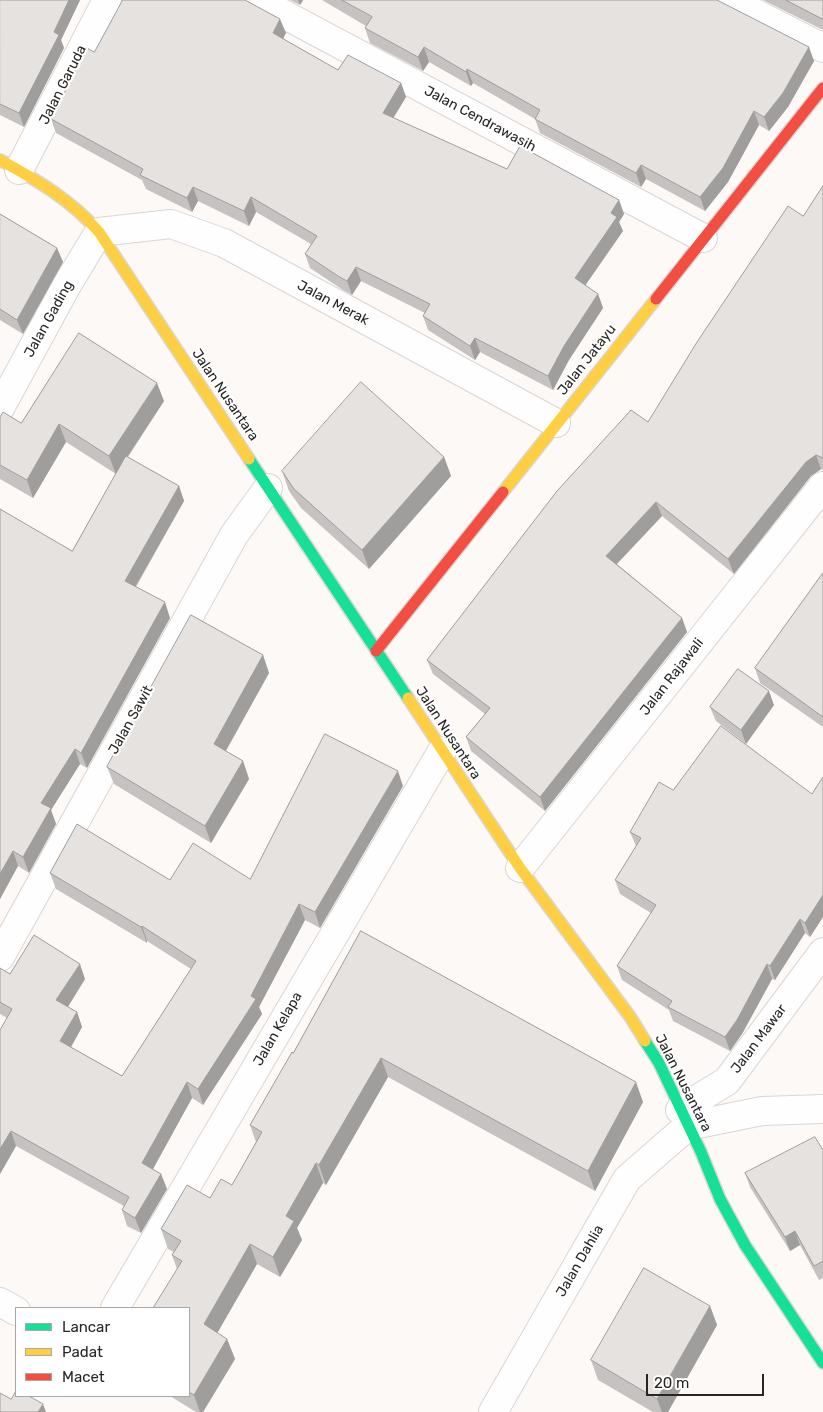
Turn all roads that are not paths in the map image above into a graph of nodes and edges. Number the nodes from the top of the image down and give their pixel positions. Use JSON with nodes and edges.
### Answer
{"nodes":[{"id":1,"x":107,"y":0,"type":"edge"},
{"id":2,"x":256,"y":0,"type":"edge"},
{"id":3,"x":729,"y":0,"type":"edge"},
{"id":4,"x":823,"y":48,"type":"edge"},
{"id":5,"x":823,"y":88,"type":"edge"},
{"id":6,"x":10,"y":165,"type":"edge"},
{"id":7,"x":99,"y":232,"type":"junction"},
{"id":8,"x":703,"y":238,"type":"junction"},
{"id":9,"x":0,"y":408,"type":"edge"},
{"id":10,"x":556,"y":423,"type":"junction"},
{"id":11,"x":823,"y":486,"type":"edge"},
{"id":12,"x":268,"y":488,"type":"junction"},
{"id":13,"x":376,"y":651,"type":"junction"},
{"id":14,"x":442,"y":751,"type":"junction"},
{"id":15,"x":520,"y":868,"type":"junction"},
{"id":16,"x":823,"y":952,"type":"edge"},
{"id":17,"x":0,"y":957,"type":"edge"},
{"id":18,"x":823,"y":1109,"type":"edge"},
{"id":19,"x":684,"y":1118,"type":"junction"},
{"id":20,"x":0,"y":1302,"type":"edge"},
{"id":21,"x":115,"y":1307,"type":"edge"},
{"id":22,"x":15,"y":1310,"type":"edge"},
{"id":23,"x":823,"y":1363,"type":"edge"},
{"id":24,"x":493,"y":1412,"type":"edge"}],
"edges":[{"from":1,"to":6,"type":"street","name":"Jalan Garuda"},
{"from":2,"to":8,"type":"street","name":"Jalan Cendrawasih"},
{"from":3,"to":4,"type":"street"},
{"from":5,"to":8,"type":"main road","name":"Jalan Jatayu"},
{"from":6,"to":7,"type":"main road","name":"Jalan Nusantara"},
{"from":7,"to":9,"type":"street","name":"Jalan Gading"},
{"from":7,"to":10,"type":"street","name":"Jalan Merak"},
{"from":7,"to":12,"type":"main road","name":"Jalan Nusantara"},
{"from":8,"to":10,"type":"main road","name":"Jalan Jatayu"},
{"from":10,"to":13,"type":"main road","name":"Jalan Jatayu"},
{"from":11,"to":15,"type":"street","name":"Jalan Rajawali"},
{"from":12,"to":13,"type":"main road","name":"Jalan Nusantara"},
{"from":12,"to":17,"type":"street","name":"Jalan Sawit"},
{"from":13,"to":14,"type":"main road","name":"Jalan Nusantara"},
{"from":14,"to":15,"type":"main road","name":"Jalan Nusantara"},
{"from":14,"to":21,"type":"street","name":"Jalan Kelapa"},
{"from":15,"to":19,"type":"main road","name":"Jalan Nusantara"},
{"from":16,"to":19,"type":"street","name":"Jalan Mawar"},
{"from":18,"to":19,"type":"street"},
{"from":19,"to":23,"type":"main road","name":"Jalan Nusantara"},
{"from":19,"to":24,"type":"street","name":"Jalan Dahlia"},
{"from":20,"to":22,"type":"street"}]}
